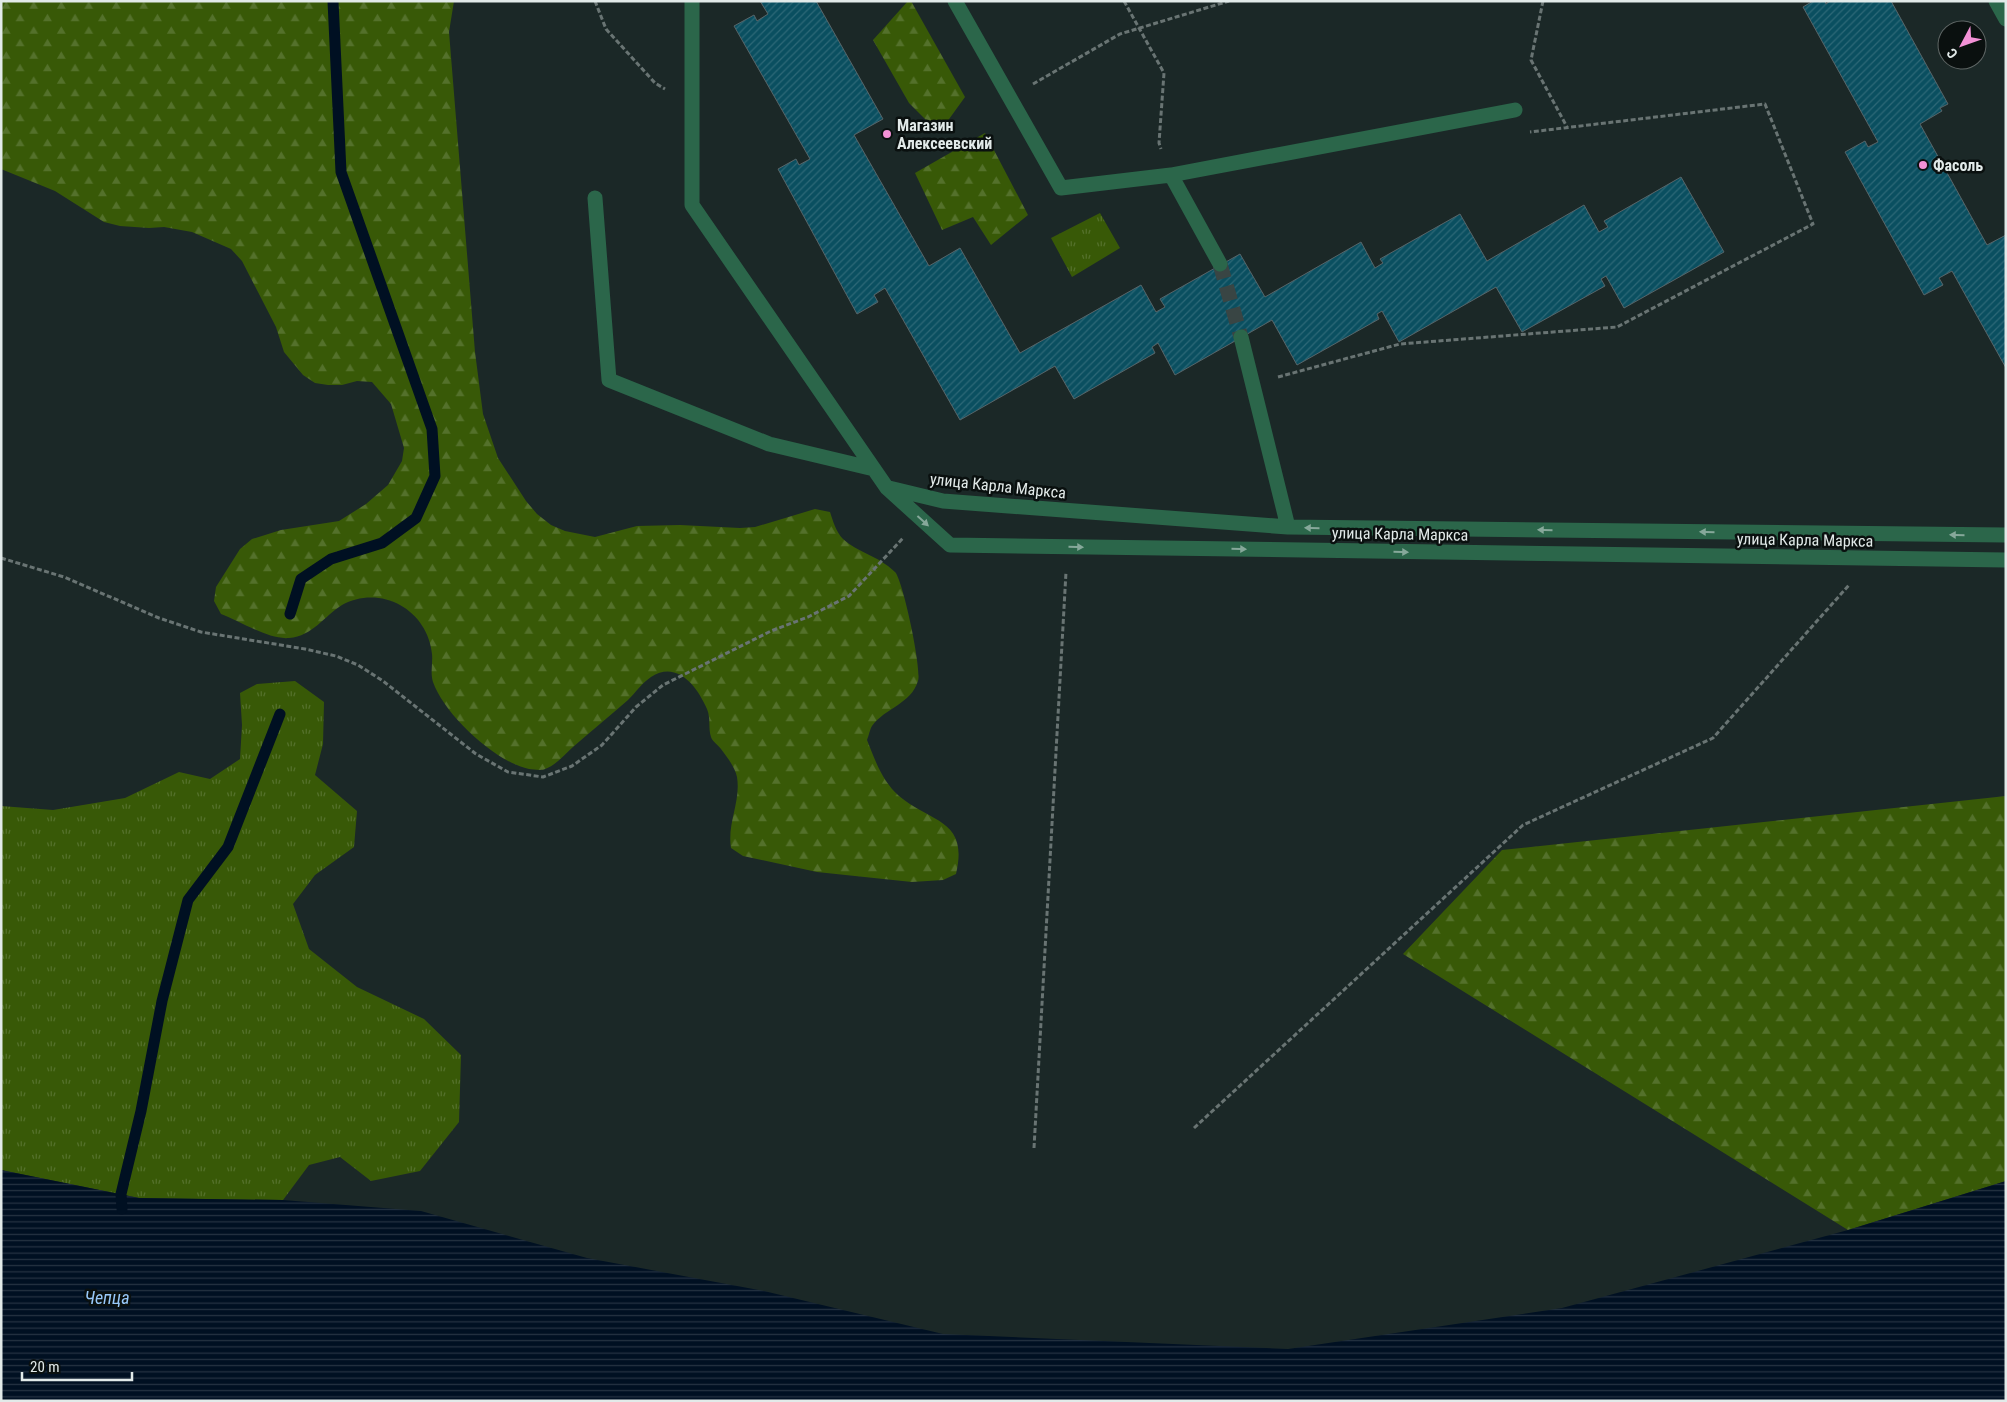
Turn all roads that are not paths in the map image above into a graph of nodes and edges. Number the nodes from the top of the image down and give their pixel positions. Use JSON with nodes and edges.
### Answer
{"nodes":[{"id":1,"x":692,"y":1,"type":"edge"},
{"id":2,"x":954,"y":1,"type":"edge"},
{"id":3,"x":1996,"y":1,"type":"edge"},
{"id":4,"x":2006,"y":19,"type":"edge"},
{"id":5,"x":1515,"y":110,"type":"dead end"},
{"id":6,"x":1171,"y":175,"type":"junction"},
{"id":7,"x":595,"y":198,"type":"dead end"},
{"id":8,"x":1220,"y":264,"type":"tunnel mouth"},
{"id":9,"x":1241,"y":337,"type":"tunnel mouth"},
{"id":10,"x":874,"y":469,"type":"junction"},
{"id":11,"x":887,"y":488,"type":"junction"},
{"id":12,"x":1288,"y":528,"type":"junction"},
{"id":13,"x":2006,"y":535,"type":"edge"},
{"id":14,"x":2006,"y":560,"type":"edge"}],
"edges":[{"from":1,"to":10,"type":"street"},
{"from":2,"to":6,"type":"street"},
{"from":3,"to":4,"type":"street"},
{"from":5,"to":6,"type":"street"},
{"from":6,"to":8,"type":"street"},
{"from":7,"to":10,"type":"street"},
{"from":9,"to":12,"type":"street"},
{"from":10,"to":11,"type":"street"},
{"from":11,"to":12,"type":"street","name":"улица Карла Маркса"},
{"from":11,"to":14,"type":"street","name":"улица Карла Маркса","one_way":true},
{"from":13,"to":12,"type":"street","name":"улица Карла Маркса","one_way":true}]}
